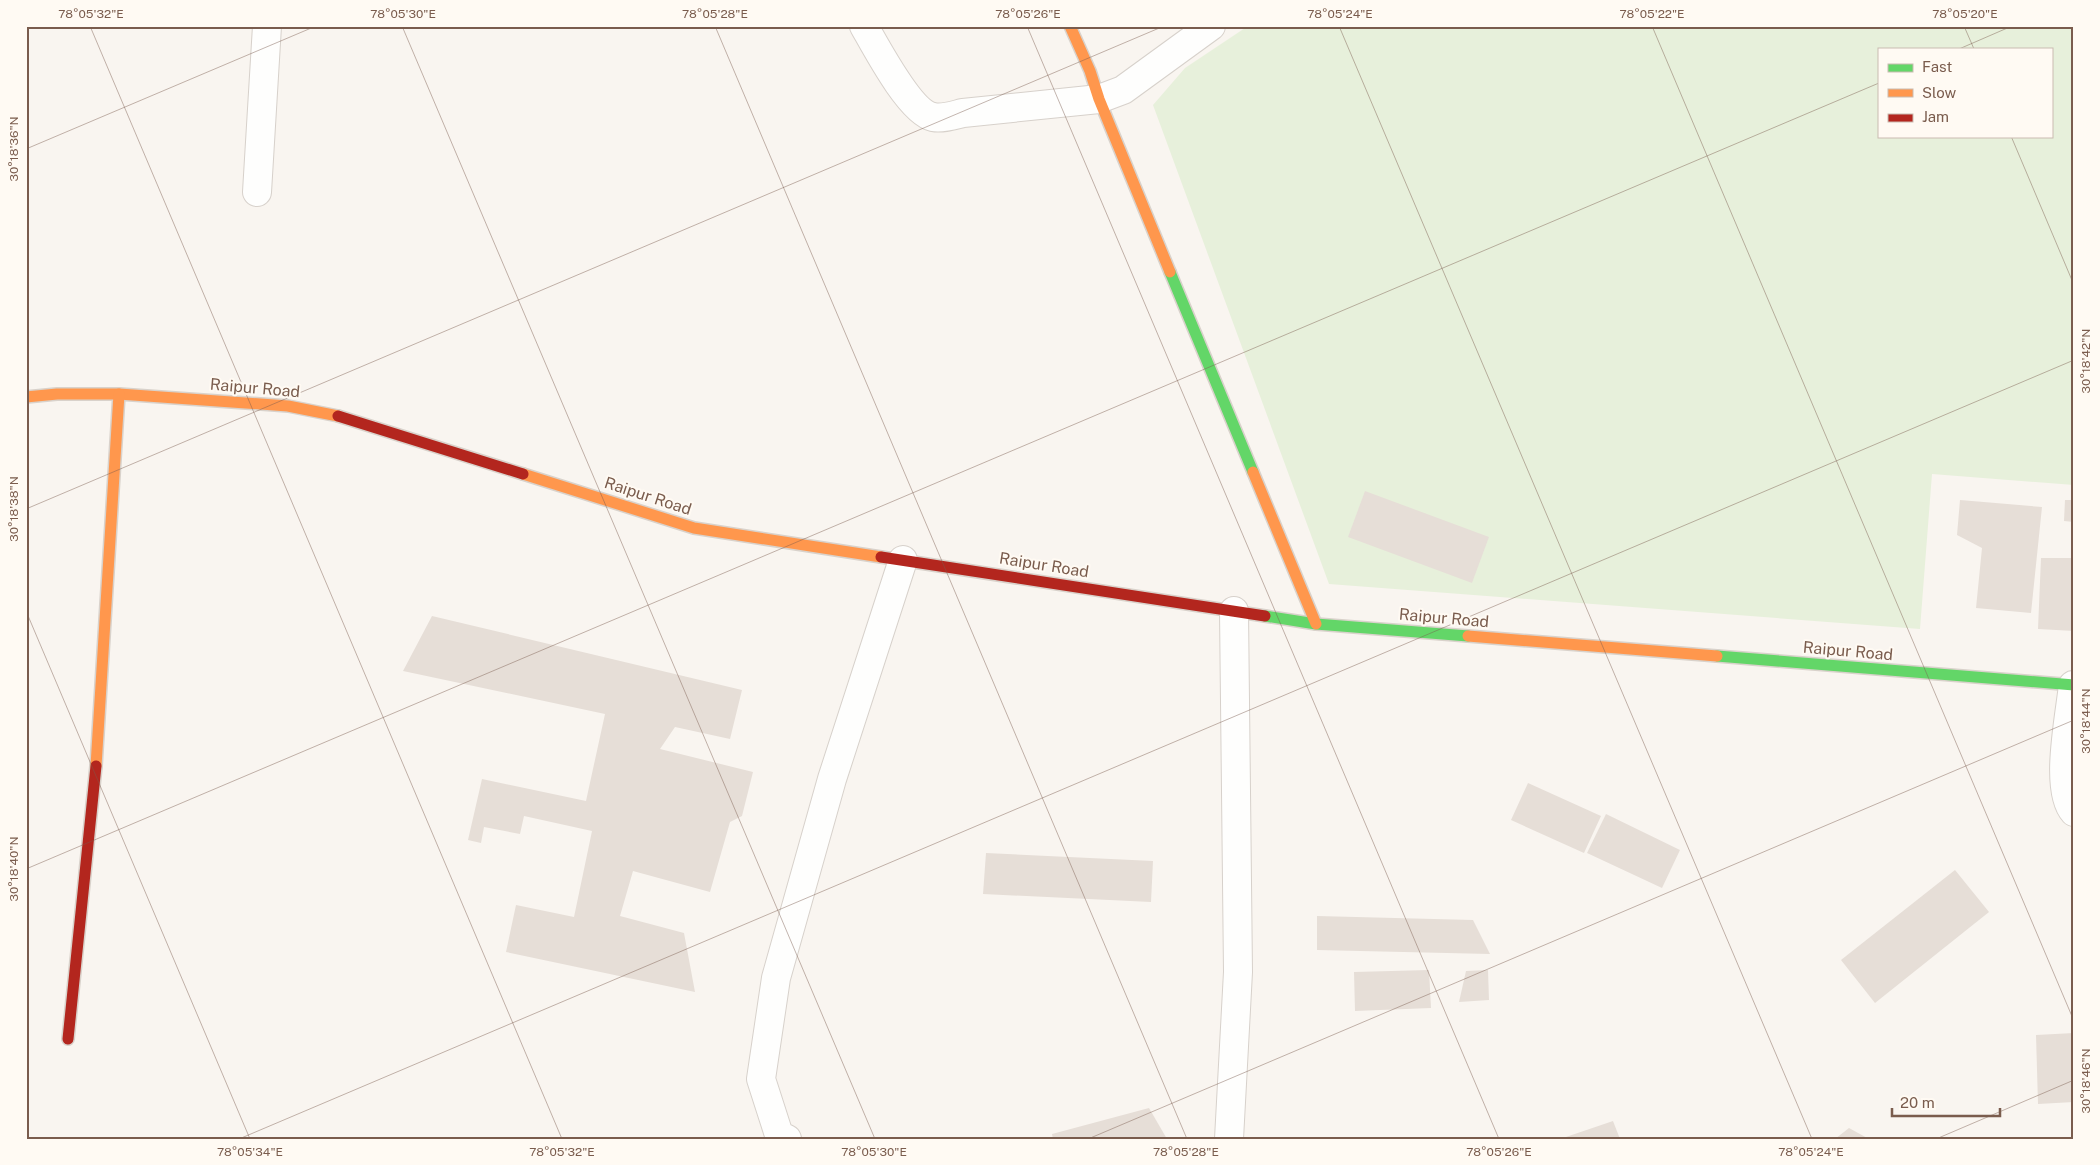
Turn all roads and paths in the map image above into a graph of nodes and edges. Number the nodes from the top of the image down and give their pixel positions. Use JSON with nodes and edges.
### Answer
{"nodes":[{"id":1,"x":267,"y":26,"type":"edge"},
{"id":2,"x":864,"y":26,"type":"edge"},
{"id":3,"x":1070,"y":26,"type":"edge"},
{"id":4,"x":1211,"y":26,"type":"edge"},
{"id":5,"x":1099,"y":99,"type":"junction"},
{"id":6,"x":257,"y":192,"type":"dead end"},
{"id":7,"x":119,"y":394,"type":"junction"},
{"id":8,"x":26,"y":396,"type":"edge"},
{"id":9,"x":903,"y":560,"type":"junction"},
{"id":10,"x":1234,"y":611,"type":"junction"},
{"id":11,"x":1316,"y":624,"type":"junction"},
{"id":12,"x":2073,"y":685,"type":"edge"},
{"id":13,"x":2074,"y":812,"type":"edge"},
{"id":14,"x":68,"y":1039,"type":"dead end"},
{"id":15,"x":788,"y":1139,"type":"edge"},
{"id":16,"x":1229,"y":1139,"type":"edge"}],
"edges":[{"from":1,"to":6,"type":"street"},
{"from":2,"to":5,"type":"street"},
{"from":3,"to":5,"type":"main road"},
{"from":4,"to":5,"type":"street"},
{"from":5,"to":11,"type":"main road"},
{"from":7,"to":8,"type":"main road","name":"Raipur Road"},
{"from":7,"to":9,"type":"main road","name":"Raipur Road"},
{"from":7,"to":14,"type":"main road"},
{"from":9,"to":10,"type":"main road","name":"Raipur Road"},
{"from":9,"to":15,"type":"street"},
{"from":10,"to":11,"type":"main road","name":"Raipur Road"},
{"from":10,"to":16,"type":"street"},
{"from":11,"to":12,"type":"main road","name":"Raipur Road"},
{"from":12,"to":13,"type":"street"}]}
